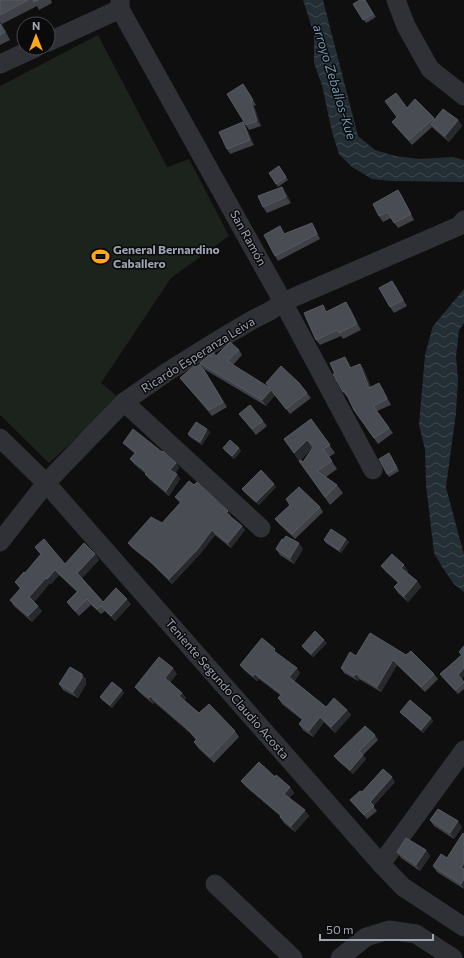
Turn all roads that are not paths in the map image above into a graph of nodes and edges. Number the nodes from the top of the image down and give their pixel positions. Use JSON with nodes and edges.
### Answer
{"nodes":[{"id":1,"x":103,"y":0,"type":"edge"},
{"id":2,"x":396,"y":0,"type":"edge"},
{"id":3,"x":120,"y":4,"type":"edge"},
{"id":4,"x":56,"y":38,"type":"edge"},
{"id":5,"x":18,"y":56,"type":"edge"},
{"id":6,"x":0,"y":64,"type":"edge"},
{"id":7,"x":464,"y":96,"type":"edge"},
{"id":8,"x":464,"y":220,"type":"edge"},
{"id":9,"x":284,"y":302,"type":"junction"},
{"id":10,"x":124,"y":402,"type":"junction"},
{"id":11,"x":0,"y":438,"type":"edge"},
{"id":12,"x":373,"y":470,"type":"dead end"},
{"id":13,"x":46,"y":482,"type":"junction"},
{"id":14,"x":261,"y":528,"type":"dead end"},
{"id":15,"x":0,"y":542,"type":"edge"},
{"id":16,"x":464,"y":750,"type":"edge"},
{"id":17,"x":381,"y":864,"type":"junction"},
{"id":18,"x":215,"y":884,"type":"dead end"},
{"id":19,"x":464,"y":927,"type":"edge"},
{"id":20,"x":293,"y":958,"type":"edge"},
{"id":21,"x":340,"y":958,"type":"edge"},
{"id":22,"x":453,"y":958,"type":"edge"}],
"edges":[{"from":1,"to":3,"type":"street"},
{"from":2,"to":7,"type":"street"},
{"from":3,"to":4,"type":"street"},
{"from":3,"to":9,"type":"street","name":"San Ramón"},
{"from":5,"to":6,"type":"street"},
{"from":8,"to":9,"type":"street","name":"Ricardo Esperanza Leiva"},
{"from":9,"to":10,"type":"street","name":"Ricardo Esperanza Leiva"},
{"from":9,"to":12,"type":"street","name":"San Ramón"},
{"from":10,"to":13,"type":"street","name":"Ricardo Esperanza Leiva"},
{"from":10,"to":14,"type":"street"},
{"from":11,"to":13,"type":"street","name":"Teniente Segundo Claudio Acosta"},
{"from":13,"to":15,"type":"street","name":"Ricardo Esperanza Leiva"},
{"from":13,"to":17,"type":"street","name":"Teniente Segundo Claudio Acosta"},
{"from":16,"to":17,"type":"street"},
{"from":17,"to":19,"type":"street","name":"Teniente Segundo Claudio Acosta"},
{"from":18,"to":20,"type":"street"},
{"from":21,"to":22,"type":"street"}]}
